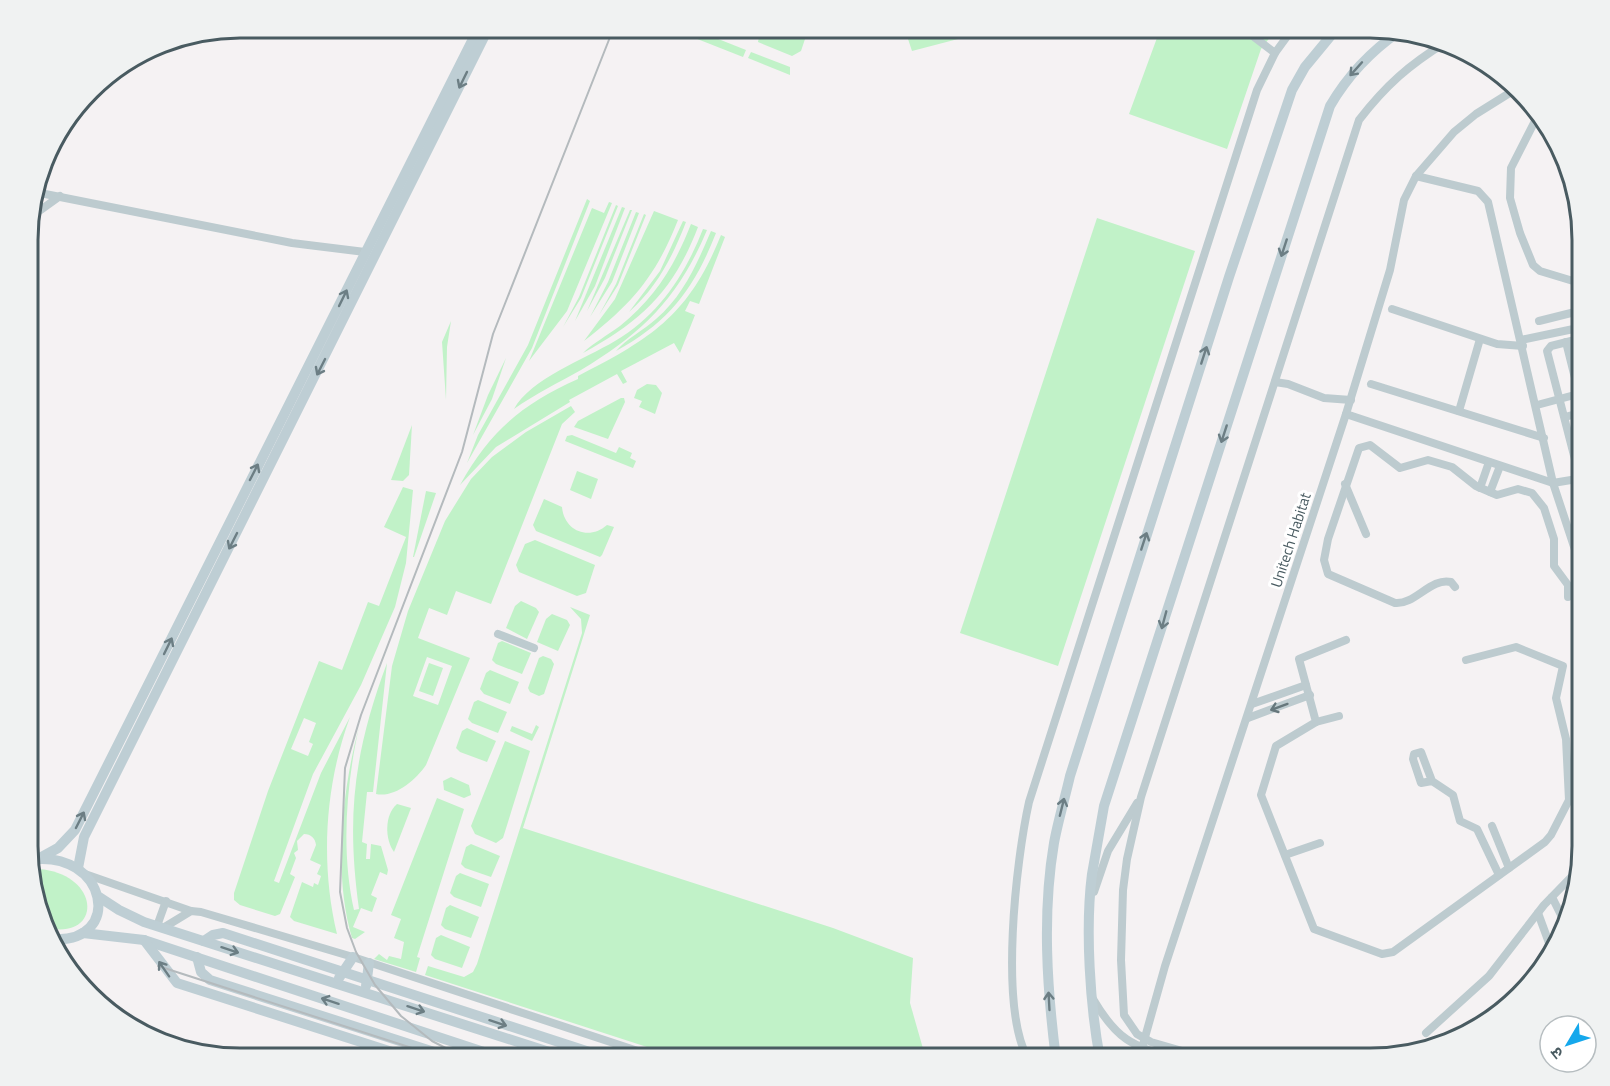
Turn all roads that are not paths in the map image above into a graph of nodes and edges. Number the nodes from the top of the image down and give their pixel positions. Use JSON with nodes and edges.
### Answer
{"nodes":[{"id":1,"x":473,"y":38,"type":"edge"},
{"id":2,"x":484,"y":38,"type":"edge"},
{"id":3,"x":1255,"y":38,"type":"edge"},
{"id":4,"x":1286,"y":38,"type":"edge"},
{"id":5,"x":1329,"y":38,"type":"edge"},
{"id":6,"x":1389,"y":39,"type":"edge"},
{"id":7,"x":1436,"y":49,"type":"edge"},
{"id":8,"x":1275,"y":53,"type":"junction"},
{"id":9,"x":1509,"y":93,"type":"edge"},
{"id":10,"x":1534,"y":122,"type":"edge"},
{"id":11,"x":1416,"y":176,"type":"junction"},
{"id":12,"x":43,"y":193,"type":"edge"},
{"id":13,"x":60,"y":196,"type":"junction"},
{"id":14,"x":39,"y":211,"type":"edge"},
{"id":15,"x":365,"y":252,"type":"junction"},
{"id":16,"x":1572,"y":281,"type":"edge"},
{"id":17,"x":1392,"y":309,"type":"dead end"},
{"id":18,"x":1572,"y":313,"type":"edge"},
{"id":19,"x":1539,"y":321,"type":"dead end"},
{"id":20,"x":1572,"y":330,"type":"edge"},
{"id":21,"x":1480,"y":339,"type":"junction"},
{"id":22,"x":1572,"y":340,"type":"edge"},
{"id":23,"x":1566,"y":342,"type":"junction"},
{"id":24,"x":1522,"y":343,"type":"junction"},
{"id":25,"x":1572,"y":362,"type":"edge"},
{"id":26,"x":1275,"y":382,"type":"junction"},
{"id":27,"x":1371,"y":384,"type":"dead end"},
{"id":28,"x":1572,"y":396,"type":"edge"},
{"id":29,"x":1560,"y":399,"type":"junction"},
{"id":30,"x":1351,"y":400,"type":"junction"},
{"id":31,"x":1537,"y":405,"type":"junction"},
{"id":32,"x":1459,"y":411,"type":"junction"},
{"id":33,"x":1346,"y":414,"type":"junction"},
{"id":34,"x":1572,"y":415,"type":"edge"},
{"id":35,"x":1565,"y":417,"type":"junction"},
{"id":36,"x":1572,"y":434,"type":"edge"},
{"id":37,"x":1569,"y":435,"type":"junction"},
{"id":38,"x":1544,"y":438,"type":"junction"},
{"id":39,"x":1572,"y":441,"type":"edge"},
{"id":40,"x":1489,"y":462,"type":"junction"},
{"id":41,"x":1500,"y":466,"type":"junction"},
{"id":42,"x":1572,"y":480,"type":"edge"},
{"id":43,"x":1553,"y":483,"type":"junction"},
{"id":44,"x":1346,"y":484,"type":"junction"},
{"id":45,"x":1480,"y":488,"type":"junction"},
{"id":46,"x":1490,"y":492,"type":"junction"},
{"id":47,"x":1366,"y":534,"type":"dead end"},
{"id":48,"x":1572,"y":543,"type":"edge"},
{"id":49,"x":1455,"y":587,"type":"dead end"},
{"id":50,"x":1568,"y":597,"type":"dead end"},
{"id":51,"x":498,"y":634,"type":"dead end"},
{"id":52,"x":1346,"y":640,"type":"dead end"},
{"id":53,"x":534,"y":648,"type":"dead end"},
{"id":54,"x":1466,"y":660,"type":"dead end"},
{"id":55,"x":1306,"y":685,"type":"junction"},
{"id":56,"x":1310,"y":695,"type":"junction"},
{"id":57,"x":1252,"y":704,"type":"junction"},
{"id":58,"x":1340,"y":716,"type":"dead end"},
{"id":59,"x":1248,"y":718,"type":"junction"},
{"id":60,"x":1316,"y":722,"type":"junction"},
{"id":61,"x":1432,"y":781,"type":"dead end"},
{"id":62,"x":1141,"y":797,"type":"junction"},
{"id":63,"x":1492,"y":826,"type":"dead end"},
{"id":64,"x":1320,"y":843,"type":"dead end"},
{"id":65,"x":1286,"y":855,"type":"junction"},
{"id":66,"x":38,"y":857,"type":"edge"},
{"id":67,"x":39,"y":860,"type":"edge"},
{"id":68,"x":1509,"y":868,"type":"junction"},
{"id":69,"x":81,"y":871,"type":"junction"},
{"id":70,"x":1499,"y":875,"type":"junction"},
{"id":71,"x":1570,"y":879,"type":"edge"},
{"id":72,"x":99,"y":897,"type":"junction"},
{"id":73,"x":1552,"y":897,"type":"junction"},
{"id":74,"x":1092,"y":898,"type":"junction"},
{"id":75,"x":166,"y":901,"type":"junction"},
{"id":76,"x":191,"y":911,"type":"junction"},
{"id":77,"x":1538,"y":912,"type":"junction"},
{"id":78,"x":1561,"y":914,"type":"edge"},
{"id":79,"x":160,"y":927,"type":"junction"},
{"id":80,"x":83,"y":933,"type":"junction"},
{"id":81,"x":62,"y":940,"type":"edge"},
{"id":82,"x":144,"y":940,"type":"junction"},
{"id":83,"x":204,"y":941,"type":"junction"},
{"id":84,"x":1549,"y":942,"type":"edge"},
{"id":85,"x":197,"y":957,"type":"junction"},
{"id":86,"x":353,"y":957,"type":"junction"},
{"id":87,"x":369,"y":963,"type":"junction"},
{"id":88,"x":342,"y":973,"type":"junction"},
{"id":89,"x":367,"y":981,"type":"junction"},
{"id":90,"x":335,"y":983,"type":"junction"},
{"id":91,"x":364,"y":992,"type":"junction"},
{"id":92,"x":1092,"y":998,"type":"junction"},
{"id":93,"x":1131,"y":1028,"type":"junction"},
{"id":94,"x":1426,"y":1033,"type":"dead end"},
{"id":95,"x":1121,"y":1037,"type":"junction"},
{"id":96,"x":1145,"y":1039,"type":"junction"},
{"id":97,"x":367,"y":1048,"type":"edge"},
{"id":98,"x":422,"y":1048,"type":"edge"},
{"id":99,"x":472,"y":1048,"type":"edge"},
{"id":100,"x":537,"y":1048,"type":"edge"},
{"id":101,"x":577,"y":1048,"type":"edge"},
{"id":102,"x":628,"y":1048,"type":"edge"},
{"id":103,"x":1023,"y":1048,"type":"edge"},
{"id":104,"x":1055,"y":1048,"type":"edge"},
{"id":105,"x":1099,"y":1048,"type":"edge"},
{"id":106,"x":1142,"y":1048,"type":"joint"},
{"id":107,"x":1175,"y":1048,"type":"edge"}],
"edges":[{"from":1,"to":15,"type":"street"},
{"from":2,"to":69,"type":"street","one_way":true},
{"from":3,"to":8,"type":"street"},
{"from":4,"to":8,"type":"street"},
{"from":104,"to":5,"type":"street","one_way":true},
{"from":6,"to":74,"type":"street","one_way":true},
{"from":7,"to":26,"type":"street"},
{"from":8,"to":103,"type":"street"},
{"from":9,"to":11,"type":"street","name":"Unitech Habitat"},
{"from":10,"to":16,"type":"street"},
{"from":11,"to":24,"type":"street"},
{"from":11,"to":30,"type":"street","name":"Unitech Habitat"},
{"from":12,"to":13,"type":"street"},
{"from":13,"to":14,"type":"street"},
{"from":13,"to":15,"type":"street"},
{"from":66,"to":15,"type":"street","one_way":true},
{"from":17,"to":21,"type":"street"},
{"from":18,"to":19,"type":"street"},
{"from":20,"to":24,"type":"street"},
{"from":21,"to":24,"type":"street"},
{"from":21,"to":32,"type":"street"},
{"from":22,"to":23,"type":"street"},
{"from":23,"to":25,"type":"street"},
{"from":23,"to":29,"type":"street"},
{"from":24,"to":31,"type":"street"},
{"from":26,"to":30,"type":"street"},
{"from":26,"to":62,"type":"street"},
{"from":27,"to":32,"type":"street"},
{"from":28,"to":29,"type":"street"},
{"from":29,"to":31,"type":"street"},
{"from":29,"to":35,"type":"street"},
{"from":30,"to":33,"type":"street","name":"Unitech Habitat"},
{"from":31,"to":38,"type":"street"},
{"from":32,"to":38,"type":"street"},
{"from":33,"to":40,"type":"street"},
{"from":33,"to":57,"type":"street","name":"Unitech Habitat"},
{"from":34,"to":35,"type":"street"},
{"from":35,"to":37,"type":"street"},
{"from":36,"to":37,"type":"street"},
{"from":37,"to":39,"type":"street"},
{"from":38,"to":43,"type":"street"},
{"from":40,"to":41,"type":"street"},
{"from":40,"to":45,"type":"street"},
{"from":41,"to":43,"type":"street"},
{"from":41,"to":46,"type":"street"},
{"from":42,"to":43,"type":"street"},
{"from":43,"to":48,"type":"street"},
{"from":44,"to":45,"type":"street"},
{"from":44,"to":47,"type":"street"},
{"from":44,"to":49,"type":"street"},
{"from":45,"to":46,"type":"street"},
{"from":46,"to":50,"type":"street"},
{"from":51,"to":53,"type":"street"},
{"from":52,"to":55,"type":"street"},
{"from":54,"to":68,"type":"street"},
{"from":55,"to":56,"type":"street"},
{"from":55,"to":57,"type":"street"},
{"from":56,"to":59,"type":"street","one_way":true},
{"from":56,"to":60,"type":"street"},
{"from":57,"to":59,"type":"street","name":"Unitech Habitat"},
{"from":58,"to":60,"type":"street"},
{"from":59,"to":96,"type":"street","name":"Unitech Habitat"},
{"from":60,"to":65,"type":"street"},
{"from":61,"to":70,"type":"street"},
{"from":62,"to":74,"type":"street"},
{"from":62,"to":93,"type":"street"},
{"from":63,"to":68,"type":"street"},
{"from":64,"to":65,"type":"street"},
{"from":65,"to":70,"type":"street"},
{"from":67,"to":69,"type":"street"},
{"from":68,"to":70,"type":"street"},
{"from":69,"to":72,"type":"street"},
{"from":69,"to":75,"type":"street"},
{"from":71,"to":73,"type":"street"},
{"from":72,"to":79,"type":"street"},
{"from":72,"to":80,"type":"street"},
{"from":73,"to":77,"type":"street"},
{"from":73,"to":78,"type":"street"},
{"from":74,"to":92,"type":"street"},
{"from":75,"to":76,"type":"street"},
{"from":75,"to":79,"type":"street"},
{"from":76,"to":79,"type":"street"},
{"from":76,"to":86,"type":"street"},
{"from":77,"to":84,"type":"street"},
{"from":77,"to":94,"type":"street"},
{"from":79,"to":83,"type":"street"},
{"from":80,"to":81,"type":"street"},
{"from":80,"to":82,"type":"street"},
{"from":82,"to":85,"type":"street"},
{"from":97,"to":82,"type":"street","one_way":true},
{"from":83,"to":88,"type":"street"},
{"from":83,"to":90,"type":"street","one_way":true},
{"from":85,"to":98,"type":"street"},
{"from":99,"to":85,"type":"street","one_way":true},
{"from":86,"to":87,"type":"street"},
{"from":86,"to":88,"type":"street"},
{"from":87,"to":89,"type":"street"},
{"from":87,"to":102,"type":"street"},
{"from":88,"to":89,"type":"street"},
{"from":88,"to":90,"type":"street"},
{"from":89,"to":91,"type":"street"},
{"from":89,"to":101,"type":"street","one_way":true},
{"from":90,"to":91,"type":"street"},
{"from":91,"to":100,"type":"street","one_way":true},
{"from":92,"to":95,"type":"street"},
{"from":92,"to":105,"type":"street"},
{"from":93,"to":95,"type":"street"},
{"from":93,"to":96,"type":"street"},
{"from":95,"to":106,"type":"street"},
{"from":96,"to":106,"type":"street","name":"Unitech Habitat"},
{"from":96,"to":107,"type":"street"}]}
